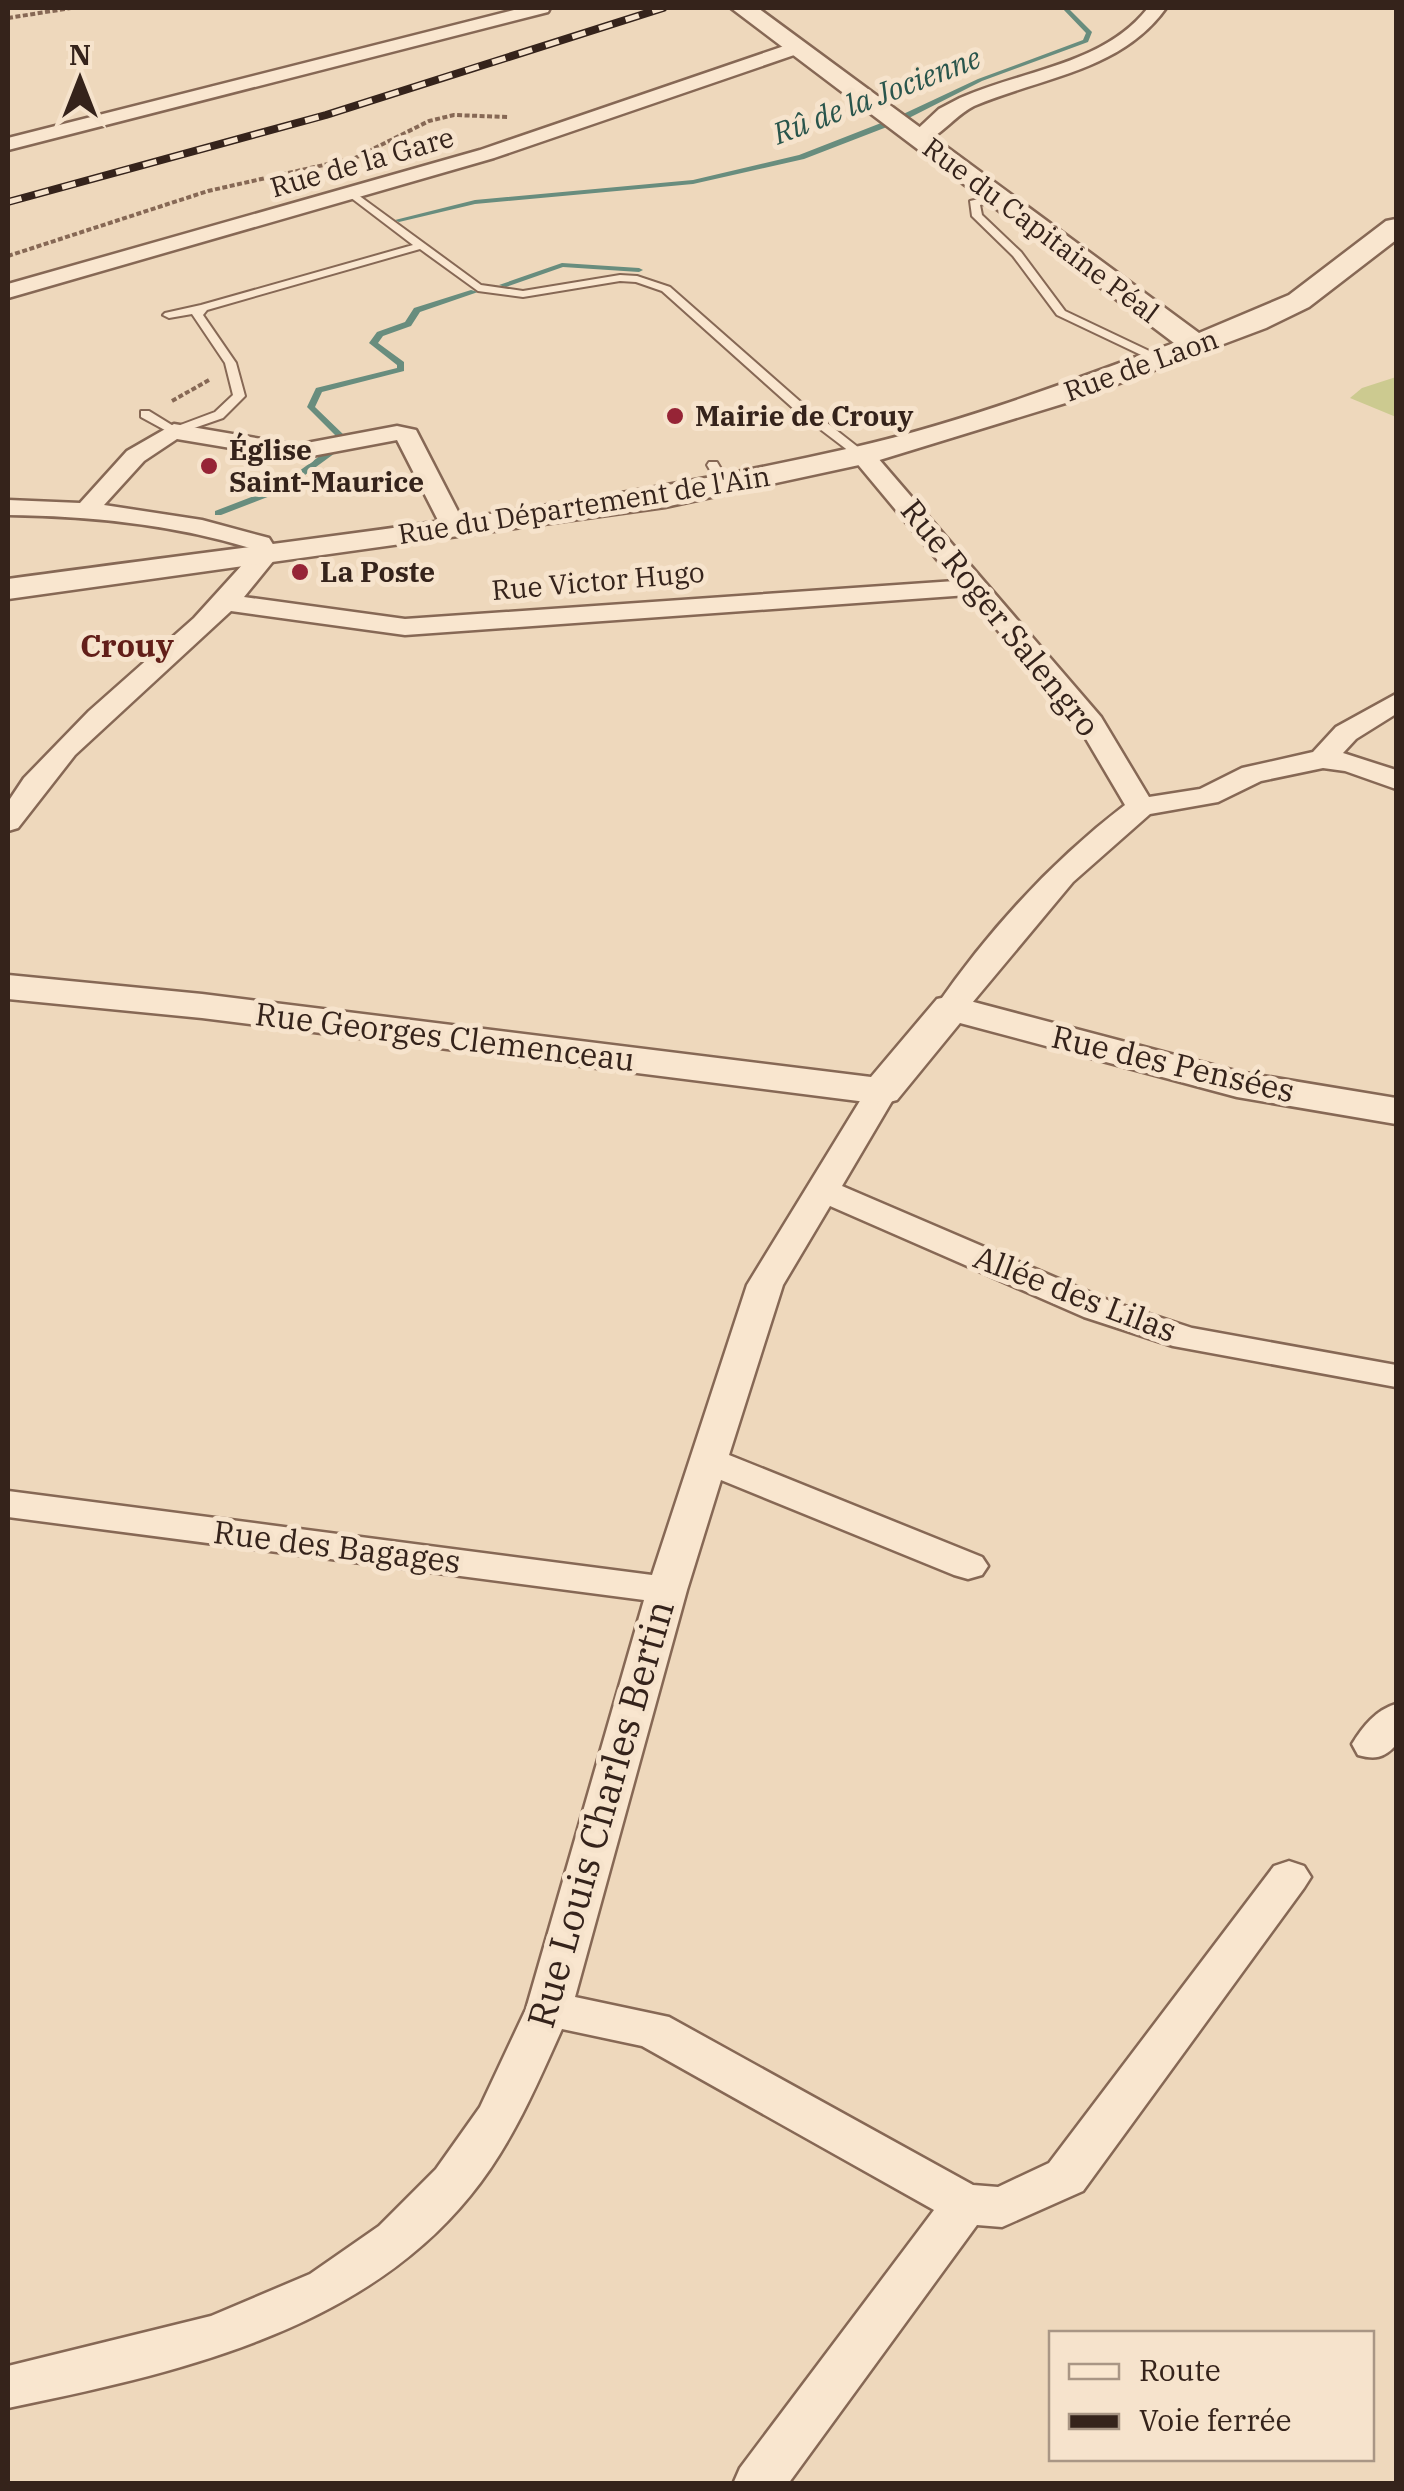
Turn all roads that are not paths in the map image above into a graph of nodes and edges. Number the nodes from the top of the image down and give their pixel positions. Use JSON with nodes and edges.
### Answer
{"nodes":[{"id":1,"x":541,"y":8,"type":"edge"},
{"id":2,"x":743,"y":8,"type":"edge"},
{"id":3,"x":1157,"y":8,"type":"edge"},
{"id":4,"x":796,"y":48,"type":"junction"},
{"id":5,"x":828,"y":70,"type":"junction"},
{"id":6,"x":727,"y":72,"type":"junction"},
{"id":7,"x":902,"y":127,"type":"junction"},
{"id":8,"x":8,"y":144,"type":"edge"},
{"id":9,"x":354,"y":194,"type":"junction"},
{"id":10,"x":996,"y":198,"type":"junction"},
{"id":11,"x":1396,"y":227,"type":"edge"},
{"id":12,"x":420,"y":246,"type":"junction"},
{"id":13,"x":8,"y":291,"type":"edge"},
{"id":14,"x":203,"y":308,"type":"junction"},
{"id":15,"x":169,"y":315,"type":"dead end"},
{"id":16,"x":1196,"y":345,"type":"junction"},
{"id":17,"x":1160,"y":360,"type":"junction"},
{"id":18,"x":145,"y":414,"type":"road end"},
{"id":19,"x":174,"y":431,"type":"junction"},
{"id":20,"x":862,"y":454,"type":"junction"},
{"id":21,"x":8,"y":507,"type":"edge"},
{"id":22,"x":85,"y":513,"type":"junction"},
{"id":23,"x":453,"y":527,"type":"junction"},
{"id":24,"x":266,"y":554,"type":"junction"},
{"id":25,"x":975,"y":586,"type":"junction"},
{"id":26,"x":8,"y":589,"type":"edge"},
{"id":27,"x":228,"y":603,"type":"junction"},
{"id":28,"x":1396,"y":702,"type":"edge"},
{"id":29,"x":1323,"y":759,"type":"junction"},
{"id":30,"x":1396,"y":780,"type":"edge"},
{"id":31,"x":1141,"y":807,"type":"junction"},
{"id":32,"x":8,"y":822,"type":"edge"},
{"id":33,"x":8,"y":987,"type":"edge"},
{"id":34,"x":952,"y":1008,"type":"junction"},
{"id":35,"x":882,"y":1091,"type":"junction"},
{"id":36,"x":1396,"y":1111,"type":"edge"},
{"id":37,"x":823,"y":1191,"type":"junction"},
{"id":38,"x":1396,"y":1376,"type":"edge"},
{"id":39,"x":707,"y":1460,"type":"junction"},
{"id":40,"x":8,"y":1504,"type":"edge"},
{"id":41,"x":968,"y":1566,"type":"dead end"},
{"id":42,"x":667,"y":1590,"type":"junction"},
{"id":43,"x":1289,"y":1877,"type":"dead end"},
{"id":44,"x":550,"y":2009,"type":"junction"},
{"id":45,"x":965,"y":2204,"type":"junction"},
{"id":46,"x":8,"y":2386,"type":"edge"},
{"id":47,"x":758,"y":2484,"type":"edge"}],
"edges":[{"from":1,"to":8,"type":"street"},
{"from":2,"to":4,"type":"street","name":"Rue du Capitaine Péal"},
{"from":3,"to":7,"type":"street"},
{"from":4,"to":5,"type":"street","name":"Rue du Capitaine Péal"},
{"from":4,"to":6,"type":"street","name":"Rue de la Gare"},
{"from":5,"to":6,"type":"street","name":"Rue de la Gare"},
{"from":5,"to":7,"type":"street","name":"Rue du Capitaine Péal"},
{"from":6,"to":9,"type":"street","name":"Rue de la Gare"},
{"from":7,"to":10,"type":"street","name":"Rue du Capitaine Péal"},
{"from":9,"to":12,"type":"lane"},
{"from":9,"to":13,"type":"street","name":"Rue de la Gare"},
{"from":10,"to":16,"type":"street","name":"Rue du Capitaine Péal"},
{"from":10,"to":17,"type":"lane"},
{"from":11,"to":16,"type":"street","name":"Rue de Laon"},
{"from":12,"to":14,"type":"lane"},
{"from":12,"to":20,"type":"lane"},
{"from":14,"to":15,"type":"lane"},
{"from":14,"to":19,"type":"lane"},
{"from":16,"to":17,"type":"street","name":"Rue de Laon"},
{"from":17,"to":20,"type":"street","name":"Rue de Laon"},
{"from":18,"to":19,"type":"lane"},
{"from":19,"to":22,"type":"street"},
{"from":19,"to":23,"type":"street"},
{"from":20,"to":23,"type":"street","name":"Rue du Département de l'Ain"},
{"from":20,"to":25,"type":"street","name":"Rue Roger Salengro"},
{"from":21,"to":22,"type":"street"},
{"from":22,"to":24,"type":"street"},
{"from":23,"to":24,"type":"street","name":"Rue du Département de l'Ain"},
{"from":24,"to":26,"type":"street","name":"Rue du Département de l'Ain"},
{"from":24,"to":27,"type":"street"},
{"from":25,"to":27,"type":"street","name":"Rue Victor Hugo"},
{"from":25,"to":31,"type":"street","name":"Rue Roger Salengro"},
{"from":27,"to":32,"type":"street"},
{"from":28,"to":29,"type":"street"},
{"from":29,"to":30,"type":"street"},
{"from":29,"to":31,"type":"street"},
{"from":31,"to":34,"type":"street"},
{"from":33,"to":35,"type":"street","name":"Rue Georges Clemenceau"},
{"from":34,"to":35,"type":"street"},
{"from":34,"to":36,"type":"street","name":"Rue des Pensées"},
{"from":35,"to":37,"type":"street","name":"Rue Louis Charles Bertin"},
{"from":37,"to":38,"type":"street","name":"Allée des Lilas"},
{"from":37,"to":39,"type":"street","name":"Rue Louis Charles Bertin"},
{"from":39,"to":41,"type":"street"},
{"from":39,"to":42,"type":"street","name":"Rue Louis Charles Bertin"},
{"from":40,"to":42,"type":"street","name":"Rue des Bagages"},
{"from":42,"to":44,"type":"street","name":"Rue Louis Charles Bertin"},
{"from":43,"to":45,"type":"street"},
{"from":44,"to":45,"type":"street"},
{"from":44,"to":46,"type":"street","name":"Rue Louis Charles Bertin"},
{"from":45,"to":47,"type":"street"}]}
